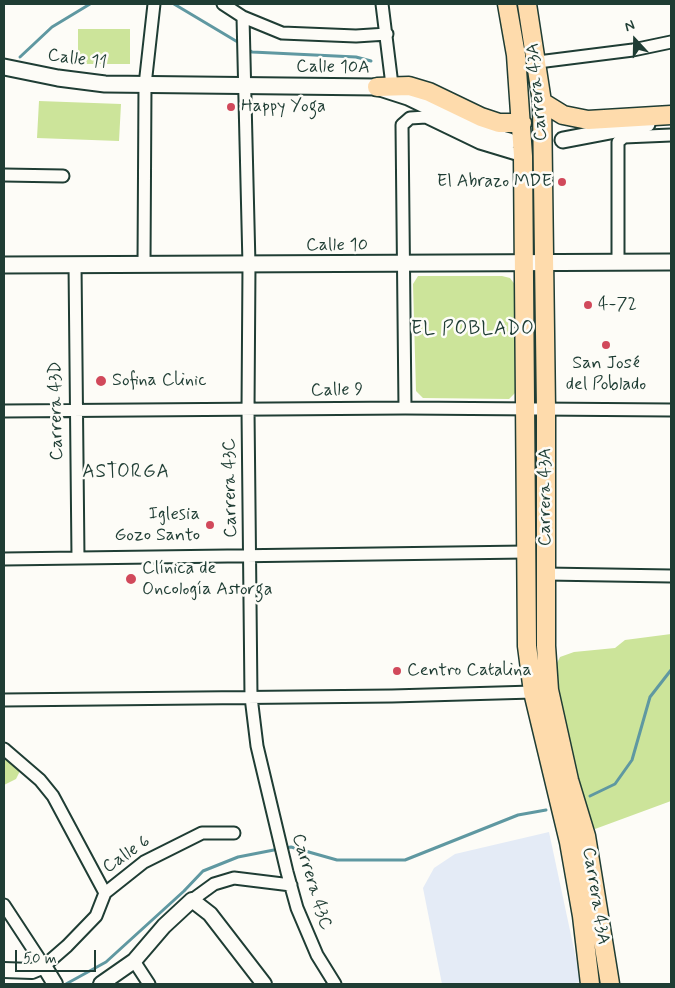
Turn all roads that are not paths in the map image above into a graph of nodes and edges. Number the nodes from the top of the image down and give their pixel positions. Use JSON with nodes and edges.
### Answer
{"nodes":[{"id":1,"x":223,"y":4,"type":"edge"},
{"id":2,"x":382,"y":4,"type":"edge"},
{"id":3,"x":507,"y":4,"type":"edge"},
{"id":4,"x":527,"y":4,"type":"edge"},
{"id":5,"x":153,"y":5,"type":"edge"},
{"id":6,"x":243,"y":17,"type":"junction"},
{"id":7,"x":265,"y":26,"type":"junction"},
{"id":8,"x":387,"y":34,"type":"junction"},
{"id":9,"x":244,"y":38,"type":"junction"},
{"id":10,"x":671,"y":42,"type":"edge"},
{"id":11,"x":538,"y":62,"type":"junction"},
{"id":12,"x":4,"y":67,"type":"edge"},
{"id":13,"x":145,"y":85,"type":"junction"},
{"id":14,"x":245,"y":86,"type":"junction"},
{"id":15,"x":385,"y":86,"type":"junction"},
{"id":16,"x":542,"y":102,"type":"junction"},
{"id":17,"x":671,"y":115,"type":"edge"},
{"id":18,"x":522,"y":123,"type":"junction"},
{"id":19,"x":671,"y":123,"type":"edge"},
{"id":20,"x":671,"y":135,"type":"edge"},
{"id":21,"x":563,"y":140,"type":"tunnel mouth"},
{"id":22,"x":509,"y":141,"type":"tunnel mouth"},
{"id":23,"x":523,"y":156,"type":"junction"},
{"id":24,"x":4,"y":175,"type":"edge"},
{"id":25,"x":63,"y":176,"type":"dead end"},
{"id":26,"x":618,"y":262,"type":"junction"},
{"id":27,"x":671,"y":262,"type":"edge"},
{"id":28,"x":523,"y":263,"type":"junction"},
{"id":29,"x":543,"y":263,"type":"junction"},
{"id":30,"x":75,"y":264,"type":"junction"},
{"id":31,"x":144,"y":264,"type":"junction"},
{"id":32,"x":404,"y":264,"type":"junction"},
{"id":33,"x":4,"y":265,"type":"edge"},
{"id":34,"x":250,"y":265,"type":"junction"},
{"id":35,"x":405,"y":408,"type":"junction"},
{"id":36,"x":524,"y":409,"type":"junction"},
{"id":37,"x":248,"y":410,"type":"junction"},
{"id":38,"x":546,"y":410,"type":"junction"},
{"id":39,"x":671,"y":410,"type":"edge"},
{"id":40,"x":4,"y":412,"type":"edge"},
{"id":41,"x":76,"y":412,"type":"junction"},
{"id":42,"x":526,"y":552,"type":"junction"},
{"id":43,"x":250,"y":556,"type":"junction"},
{"id":44,"x":78,"y":558,"type":"junction"},
{"id":45,"x":4,"y":559,"type":"edge"},
{"id":46,"x":546,"y":574,"type":"junction"},
{"id":47,"x":671,"y":576,"type":"edge"},
{"id":48,"x":532,"y":692,"type":"junction"},
{"id":49,"x":251,"y":697,"type":"junction"},
{"id":50,"x":4,"y":700,"type":"edge"},
{"id":51,"x":4,"y":750,"type":"edge"},
{"id":52,"x":234,"y":833,"type":"dead end"},
{"id":53,"x":291,"y":886,"type":"junction"},
{"id":54,"x":105,"y":892,"type":"junction"},
{"id":55,"x":192,"y":900,"type":"junction"},
{"id":56,"x":4,"y":904,"type":"edge"},
{"id":57,"x":134,"y":961,"type":"junction"},
{"id":58,"x":46,"y":969,"type":"junction"},
{"id":59,"x":4,"y":970,"type":"edge"},
{"id":60,"x":55,"y":984,"type":"edge"},
{"id":61,"x":100,"y":984,"type":"edge"},
{"id":62,"x":149,"y":984,"type":"edge"},
{"id":63,"x":264,"y":984,"type":"edge"},
{"id":64,"x":335,"y":984,"type":"edge"},
{"id":65,"x":590,"y":984,"type":"edge"},
{"id":66,"x":610,"y":984,"type":"edge"}],
"edges":[{"from":1,"to":6,"type":"street"},
{"from":2,"to":8,"type":"street"},
{"from":3,"to":18,"type":"main road","name":"Carrera 43A"},
{"from":4,"to":11,"type":"main road","name":"Carrera 43A"},
{"from":5,"to":13,"type":"street"},
{"from":6,"to":7,"type":"street"},
{"from":6,"to":9,"type":"street","name":"Carrera 43C"},
{"from":7,"to":8,"type":"street"},
{"from":7,"to":9,"type":"street"},
{"from":8,"to":15,"type":"street"},
{"from":9,"to":14,"type":"street","name":"Carrera 43C"},
{"from":10,"to":11,"type":"street"},
{"from":11,"to":16,"type":"main road","name":"Carrera 43A"},
{"from":12,"to":13,"type":"main road","name":"Calle 11"},
{"from":13,"to":14,"type":"main road","name":"Calle 10A"},
{"from":13,"to":31,"type":"street"},
{"from":14,"to":15,"type":"main road","name":"Calle 10A"},
{"from":14,"to":34,"type":"street","name":"Carrera 43C"},
{"from":15,"to":18,"type":"main road"},
{"from":15,"to":22,"type":"main road","name":"Calle 10A"},
{"from":16,"to":17,"type":"main road"},
{"from":16,"to":29,"type":"main road","name":"Carrera 43A"},
{"from":18,"to":23,"type":"main road","name":"Carrera 43A"},
{"from":19,"to":21,"type":"main road"},
{"from":20,"to":26,"type":"street"},
{"from":23,"to":28,"type":"main road","name":"Carrera 43A"},
{"from":23,"to":32,"type":"street"},
{"from":24,"to":25,"type":"street"},
{"from":26,"to":27,"type":"main road","name":"Calle 10"},
{"from":26,"to":29,"type":"main road","name":"Calle 10"},
{"from":28,"to":29,"type":"main road","name":"Calle 10"},
{"from":28,"to":32,"type":"main road","name":"Calle 10"},
{"from":28,"to":36,"type":"main road","name":"Carrera 43A"},
{"from":29,"to":38,"type":"main road","name":"Carrera 43A"},
{"from":30,"to":31,"type":"main road","name":"Calle 10"},
{"from":30,"to":33,"type":"main road","name":"Calle 10"},
{"from":30,"to":41,"type":"street","name":"Carrera 43D"},
{"from":31,"to":34,"type":"main road","name":"Calle 10"},
{"from":32,"to":34,"type":"main road","name":"Calle 10"},
{"from":32,"to":35,"type":"street"},
{"from":34,"to":37,"type":"street","name":"Carrera 43C"},
{"from":35,"to":36,"type":"street","name":"Calle 9"},
{"from":35,"to":37,"type":"street","name":"Calle 9"},
{"from":36,"to":38,"type":"street","name":"Calle 9"},
{"from":36,"to":42,"type":"main road","name":"Carrera 43A"},
{"from":37,"to":41,"type":"street","name":"Calle 9"},
{"from":37,"to":43,"type":"street","name":"Carrera 43C"},
{"from":38,"to":39,"type":"street","name":"Calle 9"},
{"from":38,"to":46,"type":"main road","name":"Carrera 43A"},
{"from":40,"to":41,"type":"street","name":"Calle 9"},
{"from":41,"to":44,"type":"street","name":"Carrera 43D"},
{"from":42,"to":43,"type":"street"},
{"from":42,"to":48,"type":"main road","name":"Carrera 43A"},
{"from":43,"to":44,"type":"street"},
{"from":43,"to":49,"type":"street","name":"Carrera 43C"},
{"from":44,"to":45,"type":"street"},
{"from":46,"to":47,"type":"street"},
{"from":46,"to":66,"type":"main road","name":"Carrera 43A"},
{"from":48,"to":49,"type":"street"},
{"from":48,"to":65,"type":"main road","name":"Carrera 43A"},
{"from":49,"to":50,"type":"street"},
{"from":49,"to":53,"type":"street","name":"Carrera 43C"},
{"from":51,"to":54,"type":"street"},
{"from":52,"to":54,"type":"street","name":"Calle 6"},
{"from":53,"to":55,"type":"street"},
{"from":53,"to":64,"type":"street","name":"Carrera 43C"},
{"from":54,"to":58,"type":"street","name":"Calle 6"},
{"from":55,"to":57,"type":"street"},
{"from":55,"to":63,"type":"street"},
{"from":56,"to":58,"type":"street"},
{"from":57,"to":61,"type":"street"},
{"from":57,"to":62,"type":"street"},
{"from":58,"to":59,"type":"street"},
{"from":58,"to":60,"type":"street"}]}
